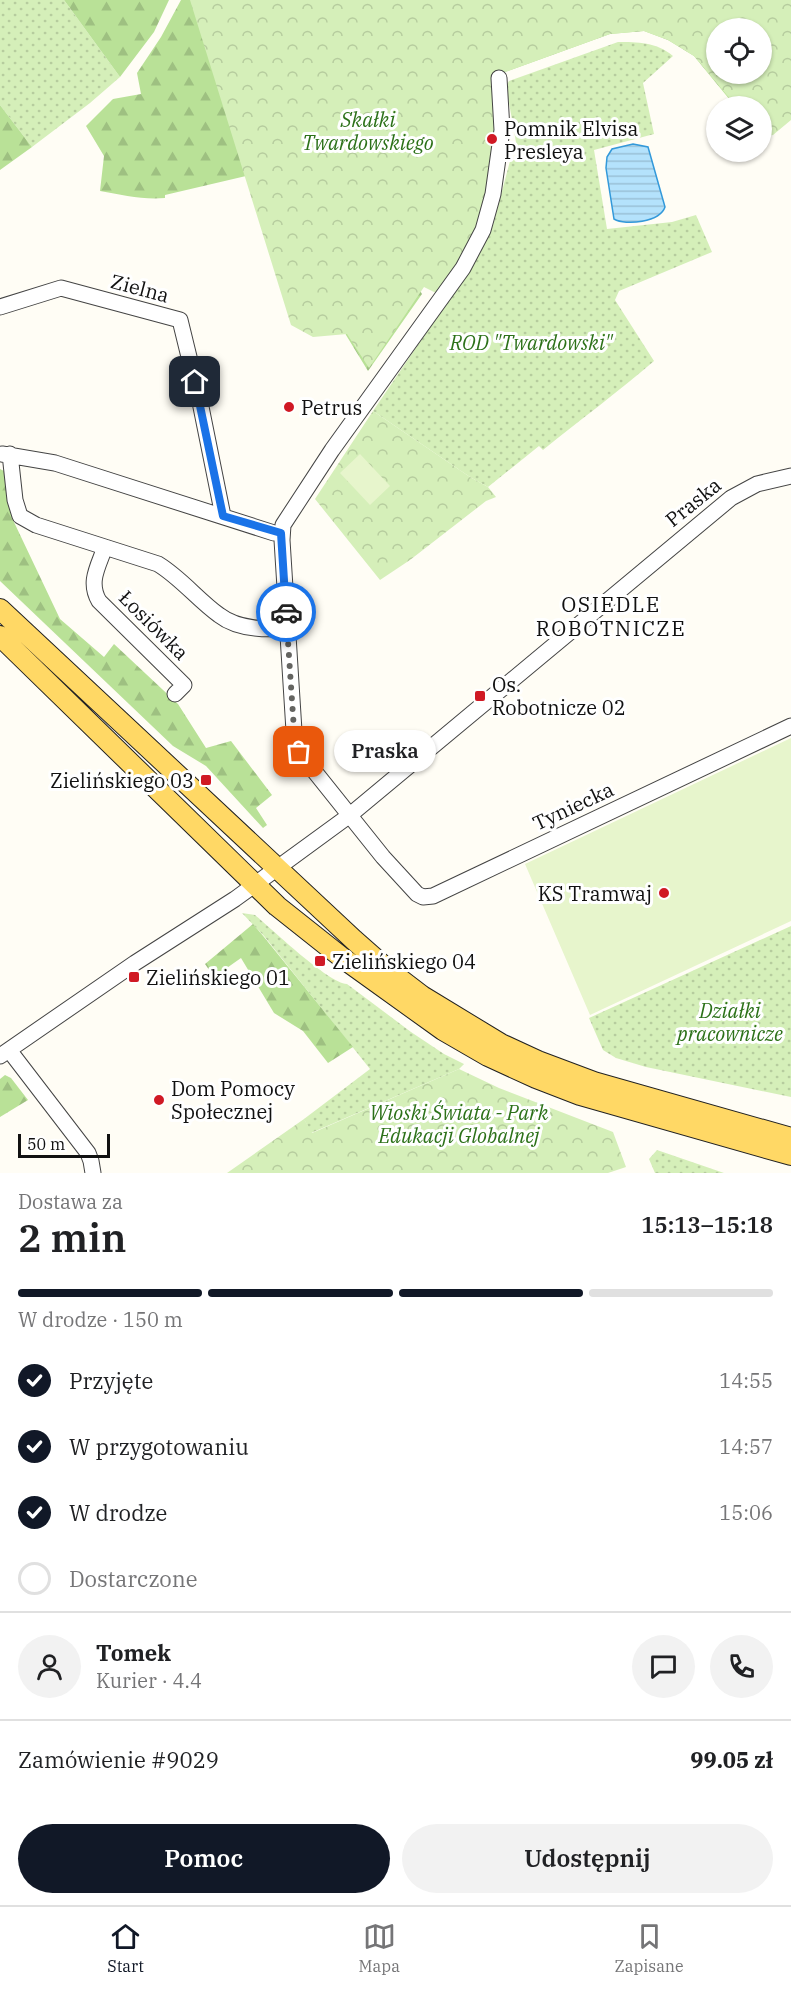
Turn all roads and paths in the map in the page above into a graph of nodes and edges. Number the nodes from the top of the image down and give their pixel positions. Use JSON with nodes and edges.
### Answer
{"nodes":[{"id":1,"x":500,"y":78,"type":"dead end"},
{"id":2,"x":0,"y":308,"type":"edge"},
{"id":3,"x":5,"y":454,"type":"edge"},
{"id":4,"x":791,"y":476,"type":"edge"},
{"id":5,"x":223,"y":516,"type":"junction"},
{"id":6,"x":281,"y":533,"type":"junction"},
{"id":7,"x":105,"y":547,"type":"junction"},
{"id":8,"x":0,"y":609,"type":"edge"},
{"id":9,"x":287,"y":628,"type":"junction"},
{"id":10,"x":0,"y":636,"type":"edge"},
{"id":11,"x":175,"y":694,"type":"dead end"},
{"id":12,"x":791,"y":726,"type":"edge"},
{"id":13,"x":350,"y":814,"type":"junction"},
{"id":14,"x":276,"y":869,"type":"junction"},
{"id":15,"x":255,"y":884,"type":"junction"},
{"id":16,"x":4,"y":1053,"type":"edge"},
{"id":17,"x":791,"y":1138,"type":"edge"},
{"id":18,"x":791,"y":1155,"type":"edge"},
{"id":19,"x":93,"y":1173,"type":"edge"}],
"edges":[{"from":1,"to":6,"type":"street"},
{"from":2,"to":5,"type":"street","name":"Zielna"},
{"from":3,"to":5,"type":"street"},
{"from":3,"to":7,"type":"street"},
{"from":4,"to":13,"type":"street","name":"Praska"},
{"from":5,"to":6,"type":"street"},
{"from":6,"to":9,"type":"street"},
{"from":7,"to":9,"type":"street"},
{"from":7,"to":11,"type":"street","name":"Łosiówka"},
{"from":8,"to":14,"type":"main road"},
{"from":9,"to":13,"type":"street"},
{"from":10,"to":15,"type":"main road"},
{"from":12,"to":13,"type":"street","name":"Tyniecka"},
{"from":13,"to":14,"type":"street","name":"Praska"},
{"from":14,"to":15,"type":"street","name":"Praska"},
{"from":14,"to":17,"type":"main road"},
{"from":15,"to":16,"type":"street","name":"Praska"},
{"from":15,"to":18,"type":"main road"},
{"from":16,"to":19,"type":"street"}]}
